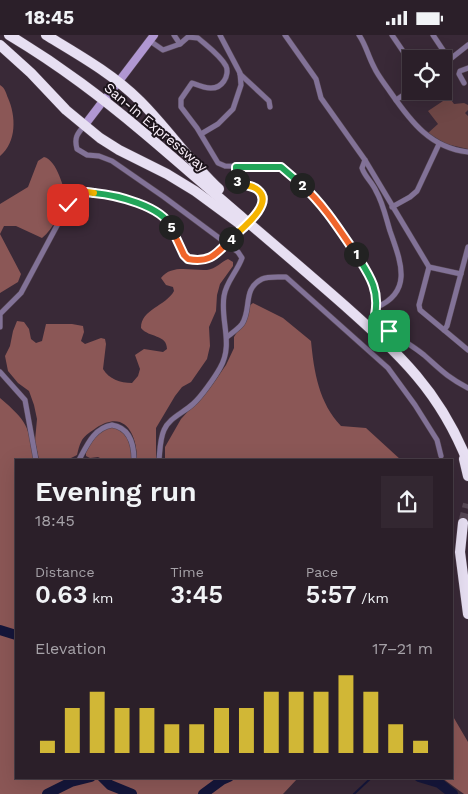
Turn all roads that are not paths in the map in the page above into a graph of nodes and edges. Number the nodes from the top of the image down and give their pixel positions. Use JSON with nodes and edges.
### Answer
{"nodes":[{"id":1,"x":9,"y":35,"type":"edge"},
{"id":2,"x":46,"y":35,"type":"edge"},
{"id":3,"x":174,"y":35,"type":"edge"},
{"id":4,"x":220,"y":35,"type":"edge"},
{"id":5,"x":285,"y":35,"type":"edge"},
{"id":6,"x":359,"y":35,"type":"edge"},
{"id":7,"x":392,"y":35,"type":"edge"},
{"id":8,"x":433,"y":35,"type":"edge"},
{"id":9,"x":152,"y":38,"type":"edge"},
{"id":10,"x":180,"y":44,"type":"junction"},
{"id":11,"x":0,"y":45,"type":"edge"},
{"id":12,"x":468,"y":45,"type":"edge"},
{"id":13,"x":402,"y":50,"type":"edge"},
{"id":14,"x":443,"y":50,"type":"edge"},
{"id":15,"x":452,"y":57,"type":"edge"},
{"id":16,"x":468,"y":68,"type":"edge"},
{"id":17,"x":240,"y":73,"type":"junction"},
{"id":18,"x":119,"y":82,"type":"junction"},
{"id":19,"x":464,"y":83,"type":"dead end"},
{"id":20,"x":402,"y":95,"type":"edge"},
{"id":21,"x":107,"y":97,"type":"dead end"},
{"id":22,"x":396,"y":99,"type":"junction"},
{"id":23,"x":100,"y":105,"type":"dead end"},
{"id":24,"x":270,"y":107,"type":"dead end"},
{"id":25,"x":84,"y":126,"type":"junction"},
{"id":26,"x":201,"y":134,"type":"junction"},
{"id":27,"x":439,"y":144,"type":"junction"},
{"id":28,"x":468,"y":152,"type":"edge"},
{"id":29,"x":365,"y":160,"type":"junction"},
{"id":30,"x":236,"y":167,"type":"junction"},
{"id":31,"x":392,"y":207,"type":"junction"},
{"id":32,"x":250,"y":224,"type":"junction"},
{"id":33,"x":226,"y":243,"type":"junction"},
{"id":34,"x":468,"y":247,"type":"edge"},
{"id":35,"x":429,"y":267,"type":"junction"},
{"id":36,"x":461,"y":274,"type":"junction"},
{"id":37,"x":310,"y":275,"type":"junction"},
{"id":38,"x":377,"y":307,"type":"junction"},
{"id":39,"x":0,"y":314,"type":"edge"},
{"id":40,"x":0,"y":327,"type":"edge"},
{"id":41,"x":444,"y":331,"type":"junction"},
{"id":42,"x":227,"y":337,"type":"junction"},
{"id":43,"x":468,"y":350,"type":"edge"},
{"id":44,"x":0,"y":372,"type":"edge"},
{"id":45,"x":468,"y":388,"type":"edge"},
{"id":46,"x":460,"y":443,"type":"junction"},
{"id":47,"x":441,"y":456,"type":"dead end"},
{"id":48,"x":36,"y":459,"type":"edge"},
{"id":49,"x":80,"y":459,"type":"edge"},
{"id":50,"x":134,"y":459,"type":"edge"},
{"id":51,"x":159,"y":459,"type":"edge"},
{"id":52,"x":468,"y":463,"type":"edge"},
{"id":53,"x":468,"y":476,"type":"edge"},
{"id":54,"x":462,"y":523,"type":"dead end"},
{"id":55,"x":468,"y":614,"type":"edge"}],
"edges":[{"from":1,"to":32,"type":"highway","name":"San-In Expressway"},
{"from":2,"to":18,"type":"highway"},
{"from":3,"to":10,"type":"street"},
{"from":4,"to":17,"type":"street"},
{"from":5,"to":29,"type":"street"},
{"from":6,"to":22,"type":"street"},
{"from":7,"to":13,"type":"street"},
{"from":8,"to":14,"type":"street"},
{"from":9,"to":10,"type":"street"},
{"from":9,"to":18,"type":"main road"},
{"from":10,"to":26,"type":"street"},
{"from":11,"to":25,"type":"highway"},
{"from":12,"to":15,"type":"street"},
{"from":16,"to":19,"type":"street"},
{"from":17,"to":24,"type":"street"},
{"from":17,"to":26,"type":"street"},
{"from":18,"to":21,"type":"main road"},
{"from":18,"to":32,"type":"highway"},
{"from":20,"to":22,"type":"street"},
{"from":22,"to":27,"type":"street"},
{"from":23,"to":25,"type":"main road"},
{"from":25,"to":33,"type":"street"},
{"from":25,"to":37,"type":"highway"},
{"from":26,"to":30,"type":"street"},
{"from":27,"to":28,"type":"street"},
{"from":27,"to":31,"type":"street"},
{"from":29,"to":31,"type":"street"},
{"from":29,"to":38,"type":"street"},
{"from":30,"to":33,"type":"street","bridge":true},
{"from":30,"to":38,"type":"street"},
{"from":31,"to":35,"type":"street"},
{"from":32,"to":37,"type":"highway","name":"San-In Expressway"},
{"from":33,"to":39,"type":"street"},
{"from":33,"to":42,"type":"street"},
{"from":34,"to":36,"type":"street"},
{"from":35,"to":36,"type":"street"},
{"from":35,"to":41,"type":"street"},
{"from":36,"to":41,"type":"street"},
{"from":37,"to":46,"type":"highway","name":"San-In Expressway"},
{"from":38,"to":45,"type":"street"},
{"from":39,"to":40,"type":"street"},
{"from":41,"to":43,"type":"street"},
{"from":42,"to":47,"type":"street"},
{"from":42,"to":51,"type":"street"},
{"from":44,"to":48,"type":"street"},
{"from":46,"to":52,"type":"highway","name":"San-In Expressway"},
{"from":46,"to":53,"type":"highway","name":"San-In Expressway"},
{"from":49,"to":50,"type":"street"},
{"from":54,"to":55,"type":"highway"}]}
